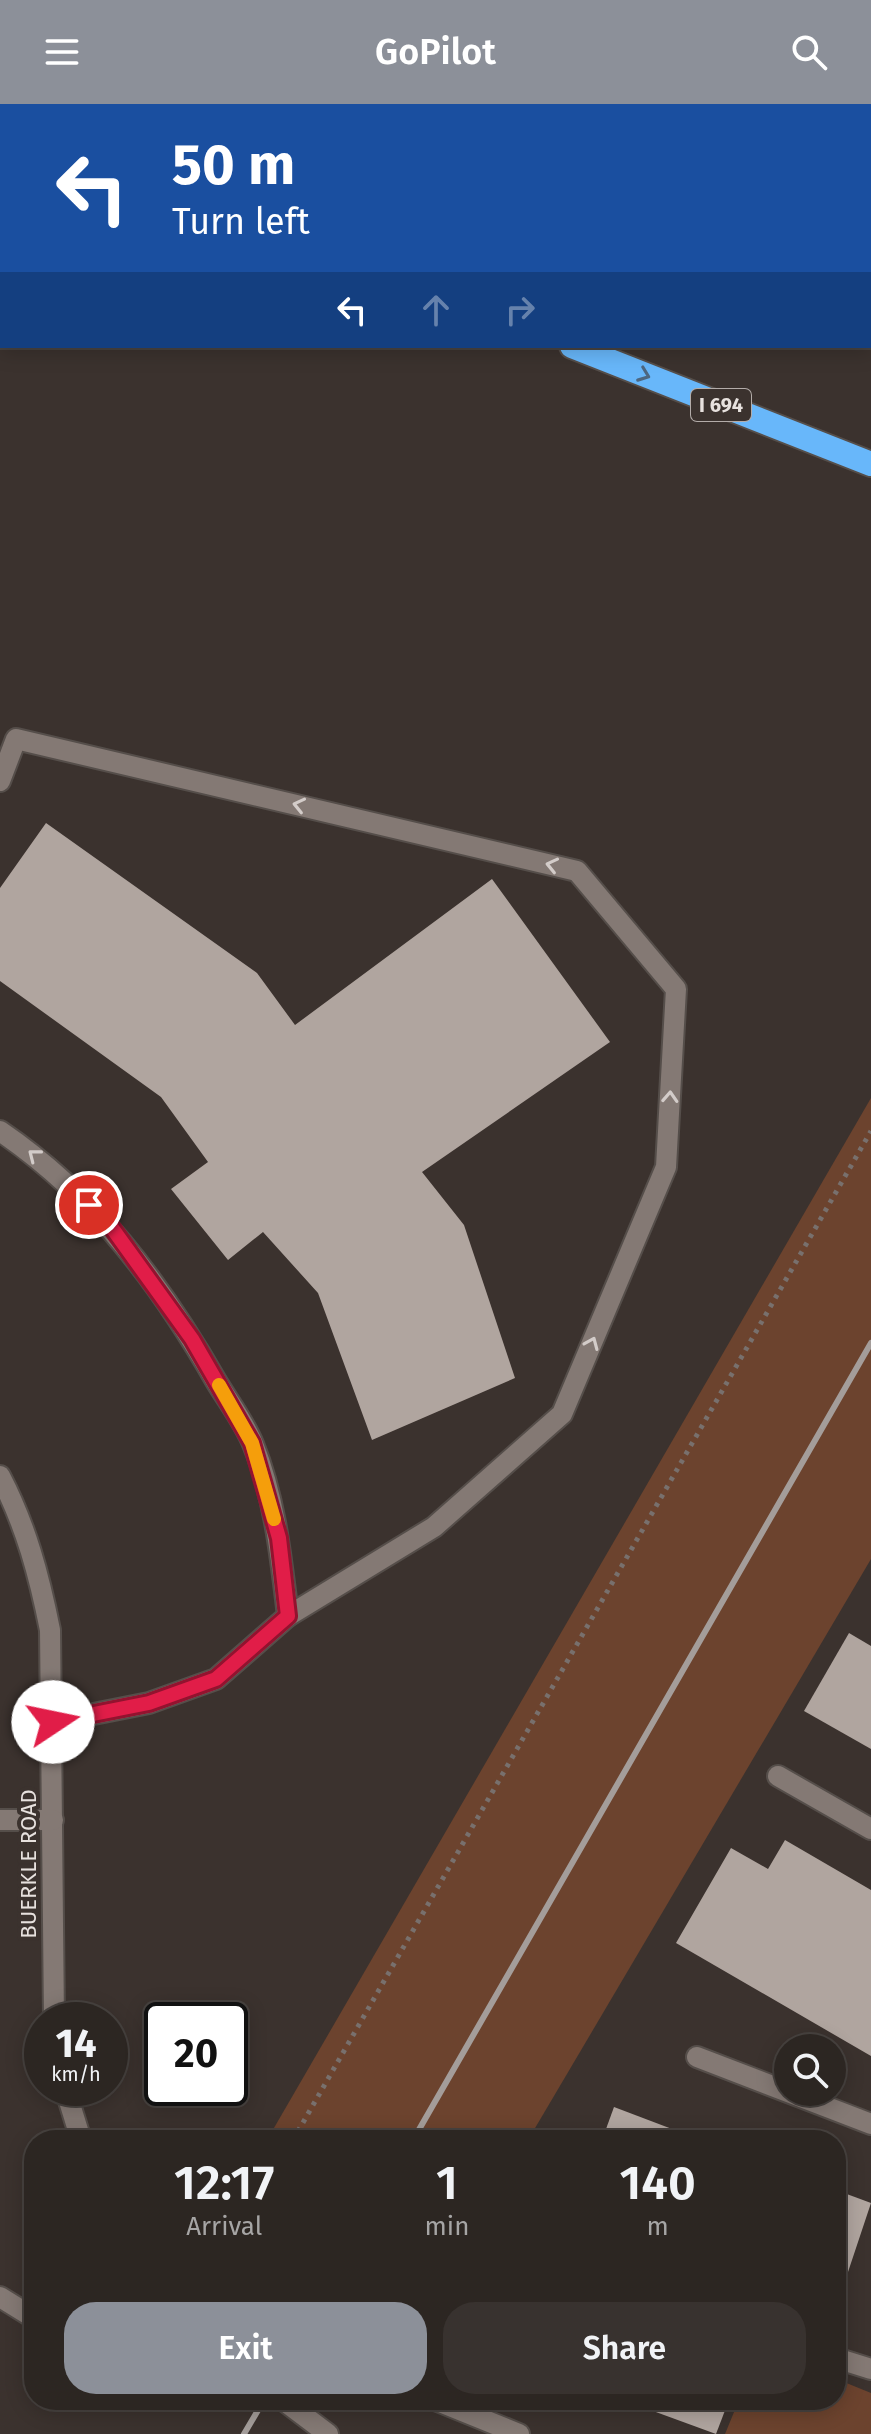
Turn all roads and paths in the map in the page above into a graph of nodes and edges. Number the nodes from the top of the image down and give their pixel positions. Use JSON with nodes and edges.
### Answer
{"nodes":[{"id":1,"x":577,"y":348,"type":"edge"},
{"id":2,"x":871,"y":464,"type":"edge"},
{"id":3,"x":0,"y":781,"type":"edge"},
{"id":4,"x":0,"y":1131,"type":"edge"},
{"id":5,"x":871,"y":1131,"type":"edge"},
{"id":6,"x":0,"y":1476,"type":"edge"},
{"id":7,"x":288,"y":1616,"type":"junction"},
{"id":8,"x":53,"y":1722,"type":"junction"},
{"id":9,"x":778,"y":1776,"type":"dead end"},
{"id":10,"x":0,"y":1820,"type":"edge"},
{"id":11,"x":53,"y":1820,"type":"junction"},
{"id":12,"x":871,"y":1829,"type":"edge"},
{"id":13,"x":54,"y":2002,"type":"edge"},
{"id":14,"x":697,"y":2057,"type":"dead end"},
{"id":15,"x":71,"y":2106,"type":"edge"},
{"id":16,"x":871,"y":2124,"type":"edge"},
{"id":17,"x":78,"y":2130,"type":"edge"},
{"id":18,"x":299,"y":2130,"type":"edge"},
{"id":19,"x":0,"y":2297,"type":"edge"},
{"id":20,"x":24,"y":2312,"type":"edge"},
{"id":21,"x":846,"y":2361,"type":"edge"},
{"id":22,"x":871,"y":2369,"type":"edge"},
{"id":23,"x":300,"y":2410,"type":"edge"},
{"id":24,"x":447,"y":2410,"type":"edge"},
{"id":25,"x":465,"y":2425,"type":"edge"},
{"id":26,"x":328,"y":2434,"type":"edge"},
{"id":27,"x":519,"y":2434,"type":"edge"}],
"edges":[{"from":1,"to":2,"type":"highway","number":"I 694","one_way":true},
{"from":7,"to":3,"type":"street","one_way":true},
{"from":7,"to":4,"type":"street","one_way":true},
{"from":5,"to":18,"type":"path"},
{"from":6,"to":8,"type":"street","name":"BUERKLE ROAD"},
{"from":7,"to":8,"type":"street"},
{"from":8,"to":11,"type":"street","name":"BUERKLE ROAD"},
{"from":9,"to":12,"type":"street"},
{"from":10,"to":11,"type":"street"},
{"from":11,"to":13,"type":"street","name":"BUERKLE ROAD"},
{"from":14,"to":16,"type":"street"},
{"from":15,"to":17,"type":"street"},
{"from":19,"to":20,"type":"street"},
{"from":21,"to":22,"type":"street"},
{"from":23,"to":26,"type":"street"},
{"from":24,"to":25,"type":"street"},
{"from":25,"to":27,"type":"street"}]}
